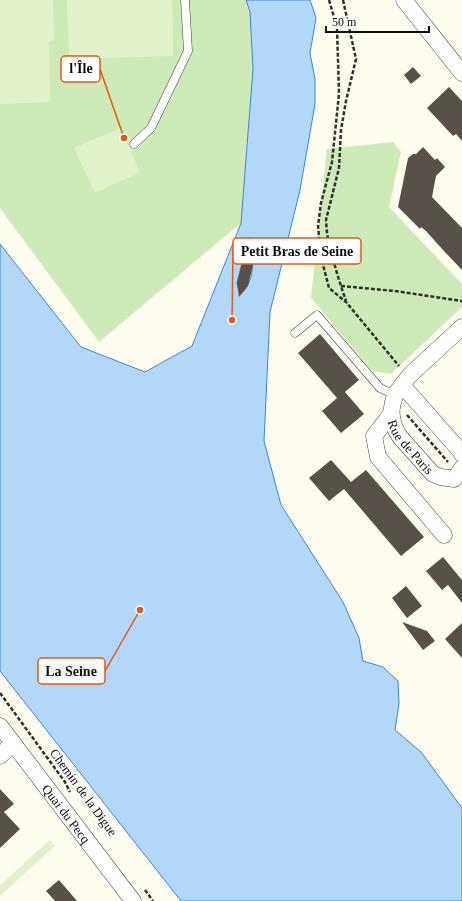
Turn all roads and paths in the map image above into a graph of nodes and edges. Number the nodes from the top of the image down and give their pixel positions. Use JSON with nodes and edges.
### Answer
{"nodes":[{"id":1,"x":185,"y":0,"type":"edge"},
{"id":2,"x":329,"y":0,"type":"edge"},
{"id":3,"x":343,"y":0,"type":"edge"},
{"id":4,"x":404,"y":0,"type":"edge"},
{"id":5,"x":462,"y":73,"type":"edge"},
{"id":6,"x":134,"y":144,"type":"dead end"},
{"id":7,"x":341,"y":286,"type":"junction"},
{"id":8,"x":346,"y":302,"type":"junction"},
{"id":9,"x":462,"y":302,"type":"edge"},
{"id":10,"x":462,"y":327,"type":"edge"},
{"id":11,"x":295,"y":333,"type":"dead end"},
{"id":12,"x":402,"y":385,"type":"junction"},
{"id":13,"x":414,"y":399,"type":"junction"},
{"id":14,"x":391,"y":414,"type":"junction"},
{"id":15,"x":462,"y":454,"type":"edge"},
{"id":16,"x":460,"y":471,"type":"edge"},
{"id":17,"x":444,"y":535,"type":"dead end"},
{"id":18,"x":0,"y":693,"type":"edge"},
{"id":19,"x":0,"y":726,"type":"edge"},
{"id":20,"x":13,"y":743,"type":"junction"},
{"id":21,"x":0,"y":756,"type":"edge"},
{"id":22,"x":73,"y":797,"type":"dead end"},
{"id":23,"x":144,"y":889,"type":"dead end"},
{"id":24,"x":133,"y":901,"type":"edge"},
{"id":25,"x":153,"y":901,"type":"edge"}],
"edges":[{"from":1,"to":6,"type":"lane"},
{"from":2,"to":8,"type":"path"},
{"from":3,"to":7,"type":"path"},
{"from":4,"to":5,"type":"street"},
{"from":7,"to":8,"type":"path"},
{"from":7,"to":9,"type":"path"},
{"from":8,"to":12,"type":"path"},
{"from":10,"to":12,"type":"street"},
{"from":11,"to":12,"type":"lane"},
{"from":12,"to":13,"type":"street"},
{"from":12,"to":14,"type":"street","name":"Rue de Paris"},
{"from":13,"to":15,"type":"street"},
{"from":13,"to":16,"type":"path"},
{"from":14,"to":16,"type":"street","name":"Rue de Paris"},
{"from":14,"to":17,"type":"street"},
{"from":18,"to":22,"type":"path","name":"Chemin de la Digue"},
{"from":19,"to":20,"type":"street","name":"Quai du Pecq"},
{"from":20,"to":21,"type":"street"},
{"from":20,"to":24,"type":"street","name":"Quai du Pecq"},
{"from":23,"to":25,"type":"path"}]}
